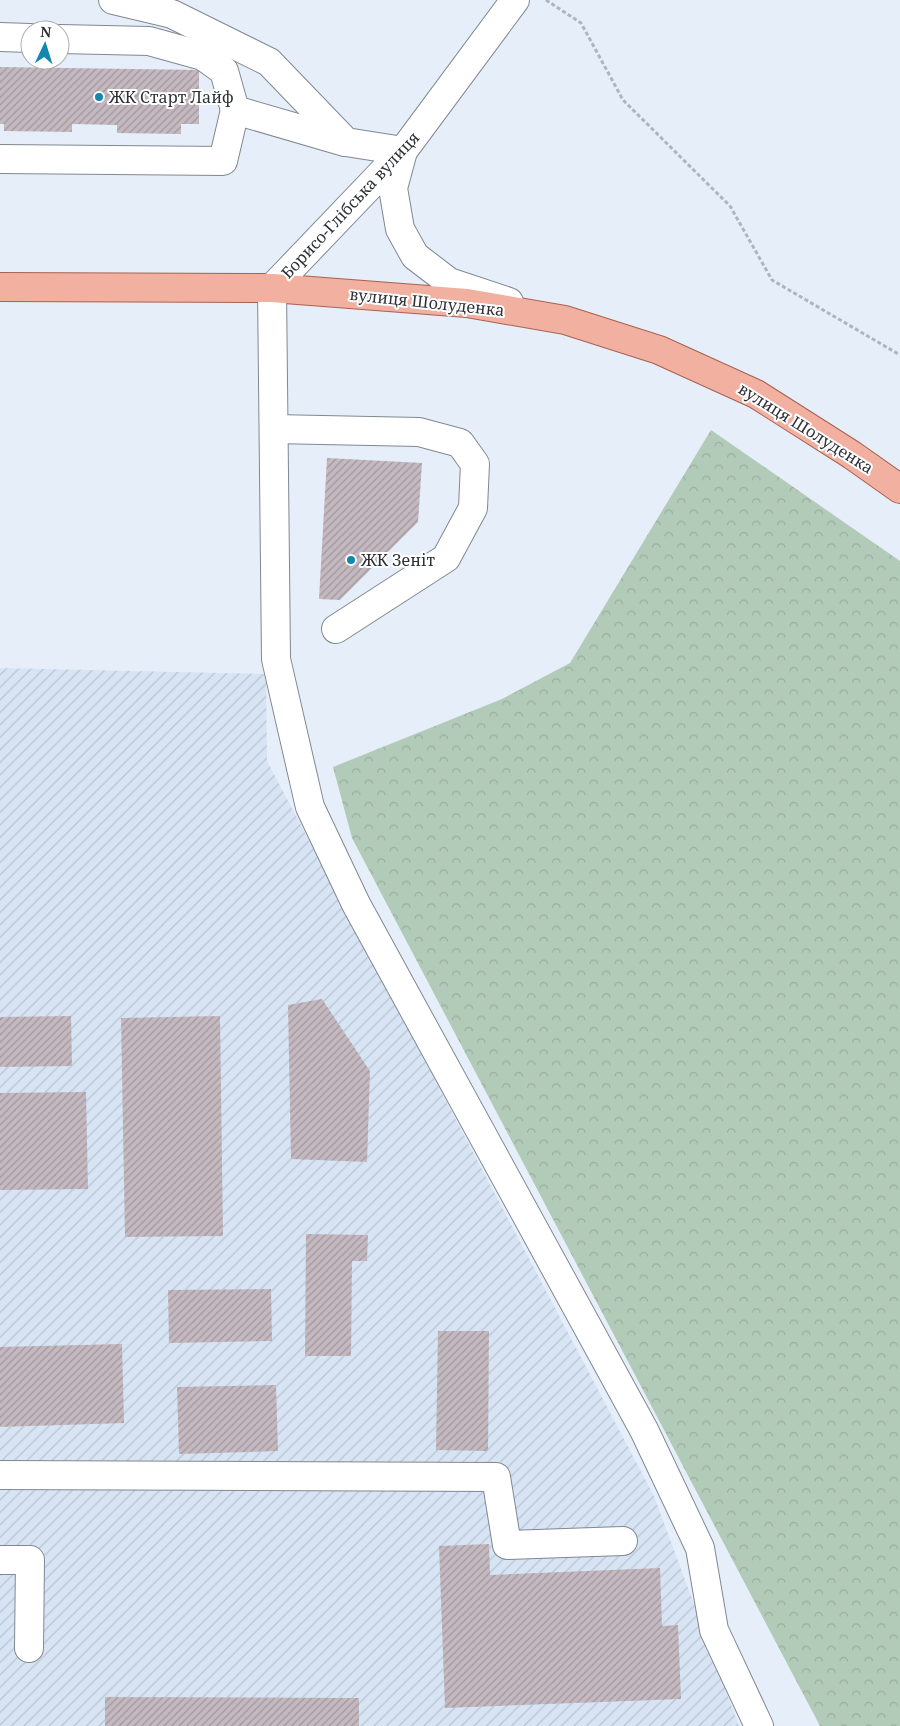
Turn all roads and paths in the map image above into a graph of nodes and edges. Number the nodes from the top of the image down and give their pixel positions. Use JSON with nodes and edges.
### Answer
{"nodes":[{"id":1,"x":113,"y":0,"type":"edge"},
{"id":2,"x":515,"y":0,"type":"edge"},
{"id":3,"x":546,"y":0,"type":"edge"},
{"id":4,"x":0,"y":37,"type":"edge"},
{"id":5,"x":20,"y":38,"type":"edge"},
{"id":6,"x":70,"y":39,"type":"edge"},
{"id":7,"x":235,"y":110,"type":"junction"},
{"id":8,"x":346,"y":142,"type":"junction"},
{"id":9,"x":403,"y":152,"type":"junction"},
{"id":10,"x":0,"y":159,"type":"edge"},
{"id":11,"x":0,"y":287,"type":"edge"},
{"id":12,"x":272,"y":288,"type":"junction"},
{"id":13,"x":565,"y":320,"type":"junction"},
{"id":14,"x":900,"y":355,"type":"edge"},
{"id":15,"x":274,"y":429,"type":"junction"},
{"id":16,"x":900,"y":489,"type":"edge"},
{"id":17,"x":336,"y":629,"type":"dead end"},
{"id":18,"x":0,"y":1475,"type":"edge"},
{"id":19,"x":623,"y":1541,"type":"dead end"},
{"id":20,"x":0,"y":1560,"type":"edge"},
{"id":21,"x":29,"y":1648,"type":"dead end"},
{"id":22,"x":759,"y":1726,"type":"edge"}],
"edges":[{"from":1,"to":8,"type":"street"},
{"from":2,"to":9,"type":"street","name":"Борисо-Глібська вулиця"},
{"from":3,"to":14,"type":"path"},
{"from":4,"to":5,"type":"street"},
{"from":6,"to":7,"type":"street"},
{"from":7,"to":8,"type":"street"},
{"from":7,"to":10,"type":"street"},
{"from":8,"to":9,"type":"street"},
{"from":9,"to":12,"type":"street","name":"Борисо-Глібська вулиця"},
{"from":9,"to":13,"type":"street"},
{"from":11,"to":12,"type":"main road","name":"вулиця Шолуденка"},
{"from":12,"to":13,"type":"main road","name":"вулиця Шолуденка"},
{"from":12,"to":15,"type":"street"},
{"from":13,"to":16,"type":"main road","name":"вулиця Шолуденка"},
{"from":15,"to":17,"type":"street"},
{"from":15,"to":22,"type":"street"},
{"from":18,"to":19,"type":"street"},
{"from":20,"to":21,"type":"street"}]}
